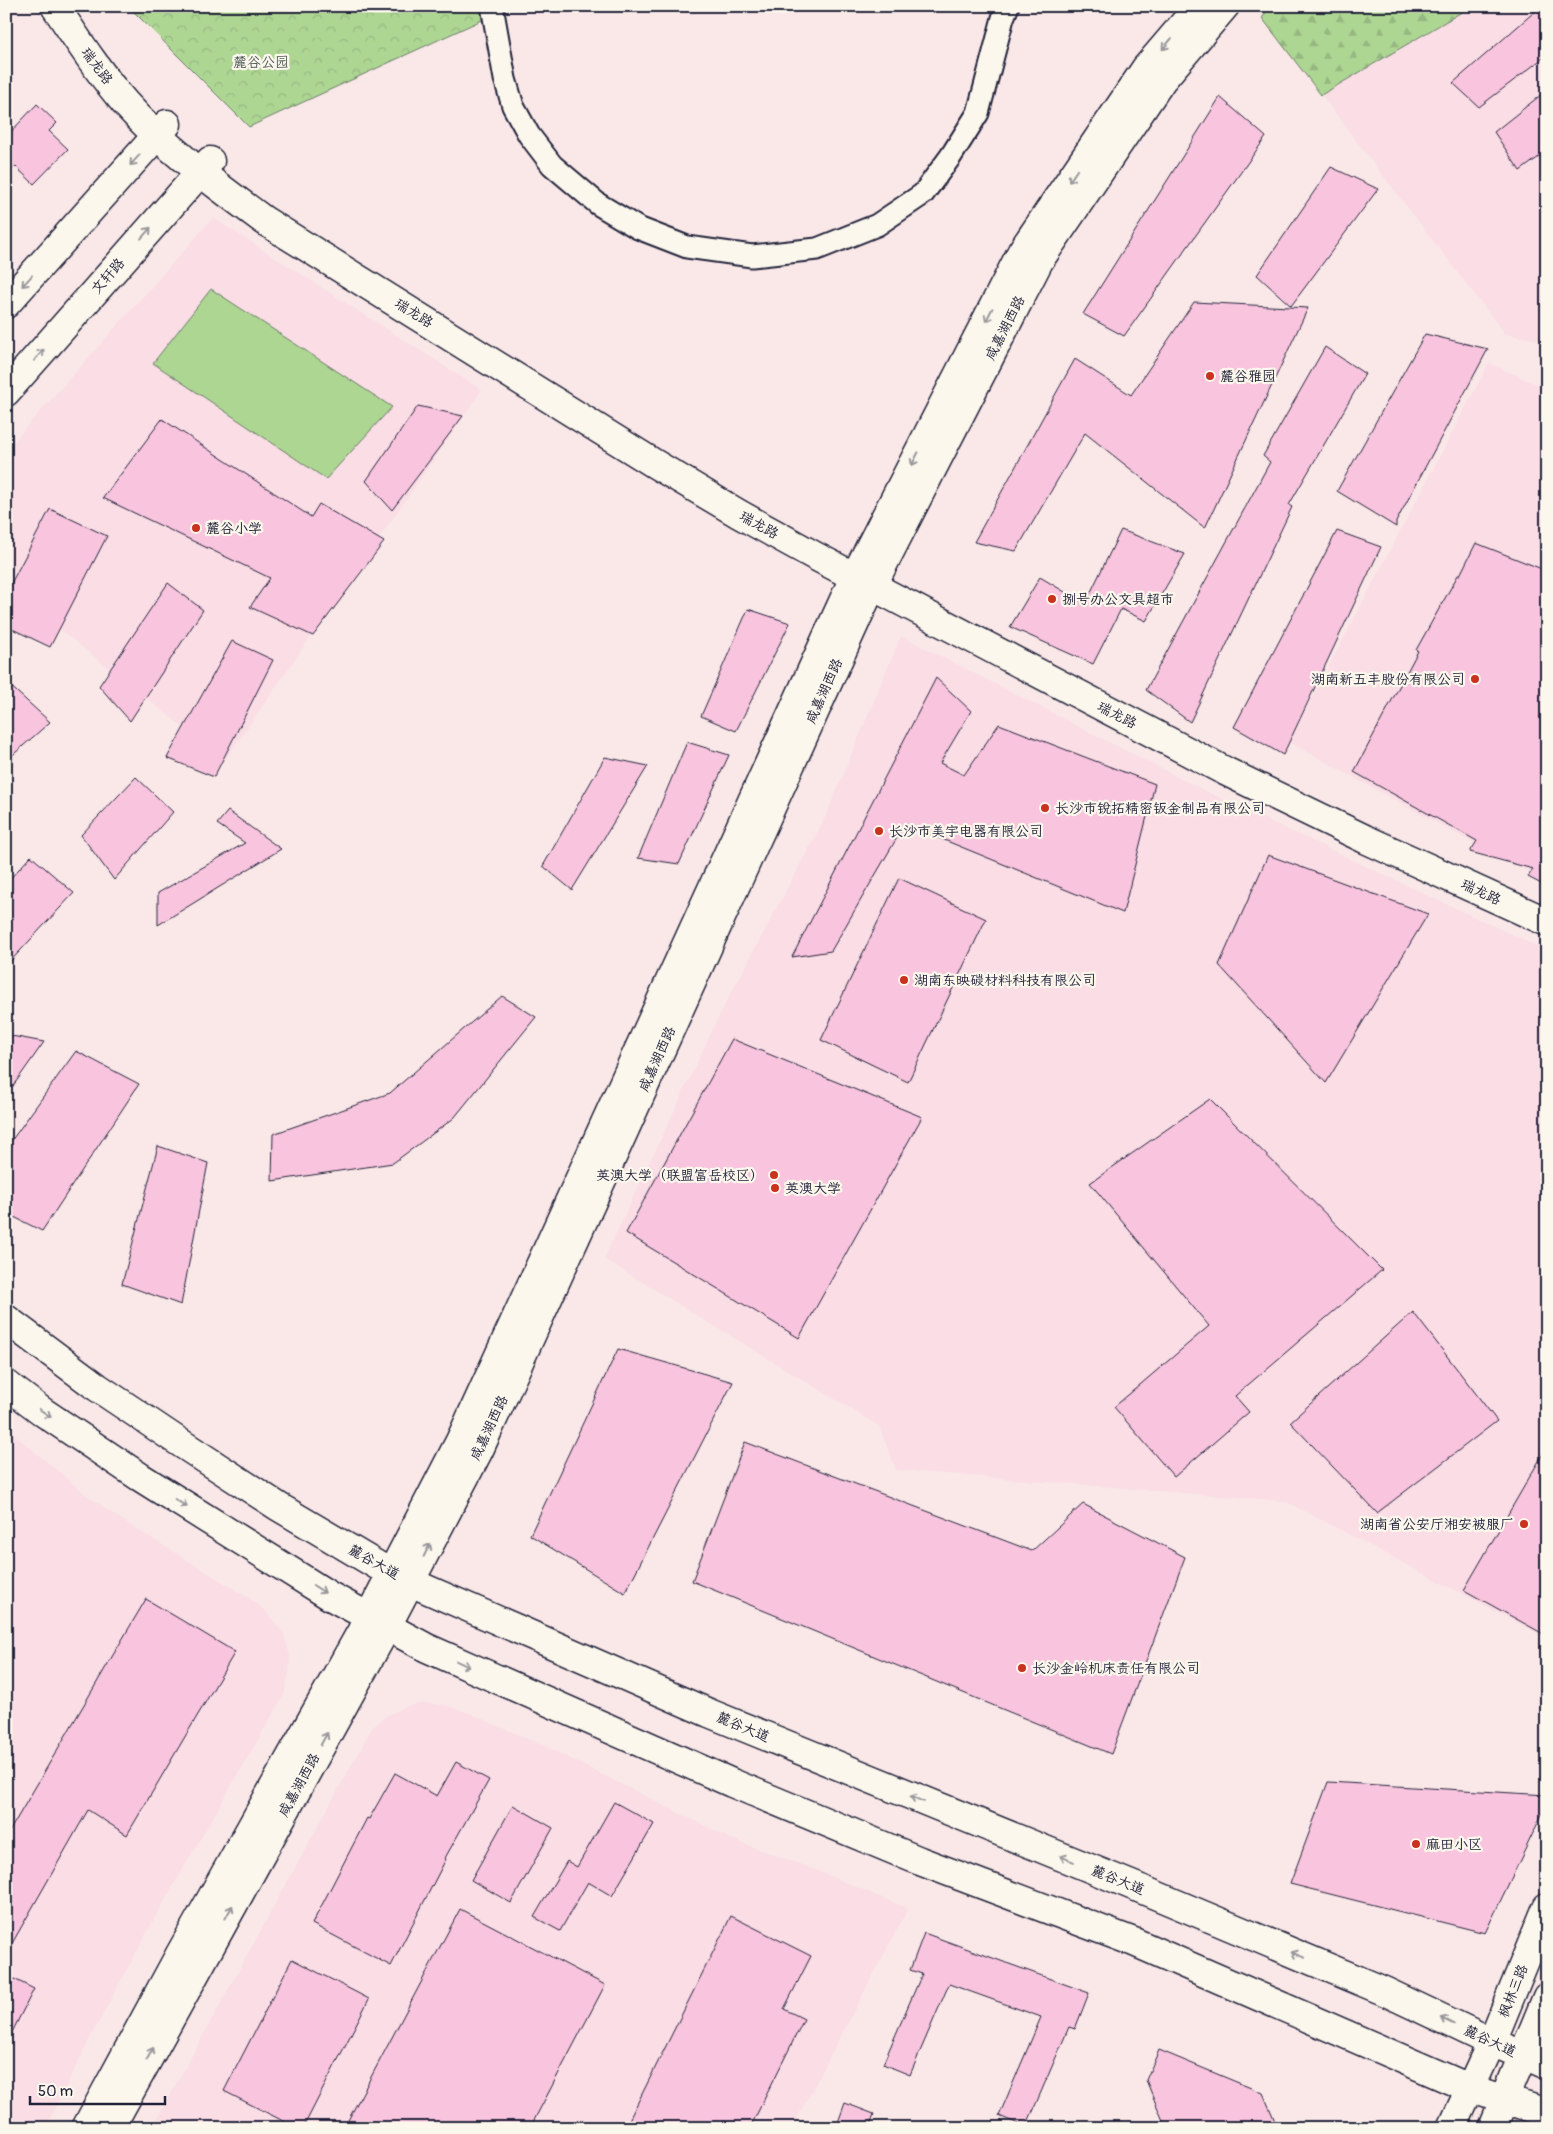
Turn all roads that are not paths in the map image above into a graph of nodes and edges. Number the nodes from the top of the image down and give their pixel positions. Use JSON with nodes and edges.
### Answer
{"nodes":[{"id":1,"x":55,"y":6,"type":"edge"},
{"id":2,"x":72,"y":6,"type":"edge"},
{"id":3,"x":492,"y":6,"type":"edge"},
{"id":4,"x":1008,"y":6,"type":"edge"},
{"id":5,"x":1199,"y":6,"type":"edge"},
{"id":6,"x":1225,"y":6,"type":"edge"},
{"id":7,"x":162,"y":130,"type":"junction"},
{"id":8,"x":205,"y":167,"type":"junction"},
{"id":9,"x":6,"y":304,"type":"edge"},
{"id":10,"x":6,"y":392,"type":"edge"},
{"id":11,"x":867,"y":576,"type":"junction"},
{"id":12,"x":1547,"y":908,"type":"edge"},
{"id":13,"x":1547,"y":922,"type":"edge"},
{"id":14,"x":6,"y":1319,"type":"edge"},
{"id":15,"x":6,"y":1384,"type":"edge"},
{"id":16,"x":401,"y":1578,"type":"junction"},
{"id":17,"x":378,"y":1622,"type":"junction"},
{"id":18,"x":1547,"y":1907,"type":"edge"},
{"id":19,"x":1547,"y":1997,"type":"edge"},
{"id":20,"x":1491,"y":2042,"type":"junction"},
{"id":21,"x":1535,"y":2061,"type":"edge"},
{"id":22,"x":1469,"y":2088,"type":"junction"},
{"id":23,"x":1505,"y":2099,"type":"junction"},
{"id":24,"x":1547,"y":2113,"type":"edge"},
{"id":25,"x":86,"y":2128,"type":"edge"},
{"id":26,"x":110,"y":2128,"type":"edge"},
{"id":27,"x":1452,"y":2128,"type":"edge"},
{"id":28,"x":1493,"y":2128,"type":"edge"}],
"edges":[{"from":1,"to":7,"type":"main road","name":"瑞龙路"},
{"from":2,"to":7,"type":"main road","name":"瑞龙路"},
{"from":3,"to":4,"type":"street"},
{"from":5,"to":11,"type":"main road","name":"咸嘉湖西路","one_way":true},
{"from":6,"to":11,"type":"main road","name":"咸嘉湖西路"},
{"from":7,"to":8,"type":"main road","name":"瑞龙路"},
{"from":7,"to":9,"type":"main road","one_way":true},
{"from":10,"to":8,"type":"main road","name":"文轩路","one_way":true},
{"from":8,"to":11,"type":"main road","name":"瑞龙路"},
{"from":11,"to":12,"type":"main road","name":"瑞龙路"},
{"from":11,"to":13,"type":"main road","name":"瑞龙路"},
{"from":11,"to":16,"type":"main road","name":"咸嘉湖西路"},
{"from":14,"to":16,"type":"main road","name":"麓谷大道"},
{"from":15,"to":17,"type":"main road","one_way":true},
{"from":16,"to":17,"type":"main road","name":"咸嘉湖西路"},
{"from":20,"to":16,"type":"main road","name":"麓谷大道","one_way":true},
{"from":17,"to":22,"type":"main road","one_way":true},
{"from":17,"to":25,"type":"main road","name":"咸嘉湖西路"},
{"from":26,"to":17,"type":"main road","name":"咸嘉湖西路","one_way":true},
{"from":18,"to":20,"type":"main road","name":"枫林三路"},
{"from":19,"to":21,"type":"main road"},
{"from":20,"to":21,"type":"main road","name":"麓谷大道"},
{"from":20,"to":22,"type":"main road","name":"枫林三路"},
{"from":21,"to":23,"type":"main road"},
{"from":22,"to":23,"type":"main road"},
{"from":22,"to":27,"type":"main road","name":"枫林三路"},
{"from":23,"to":24,"type":"main road"},
{"from":23,"to":28,"type":"main road"}]}
